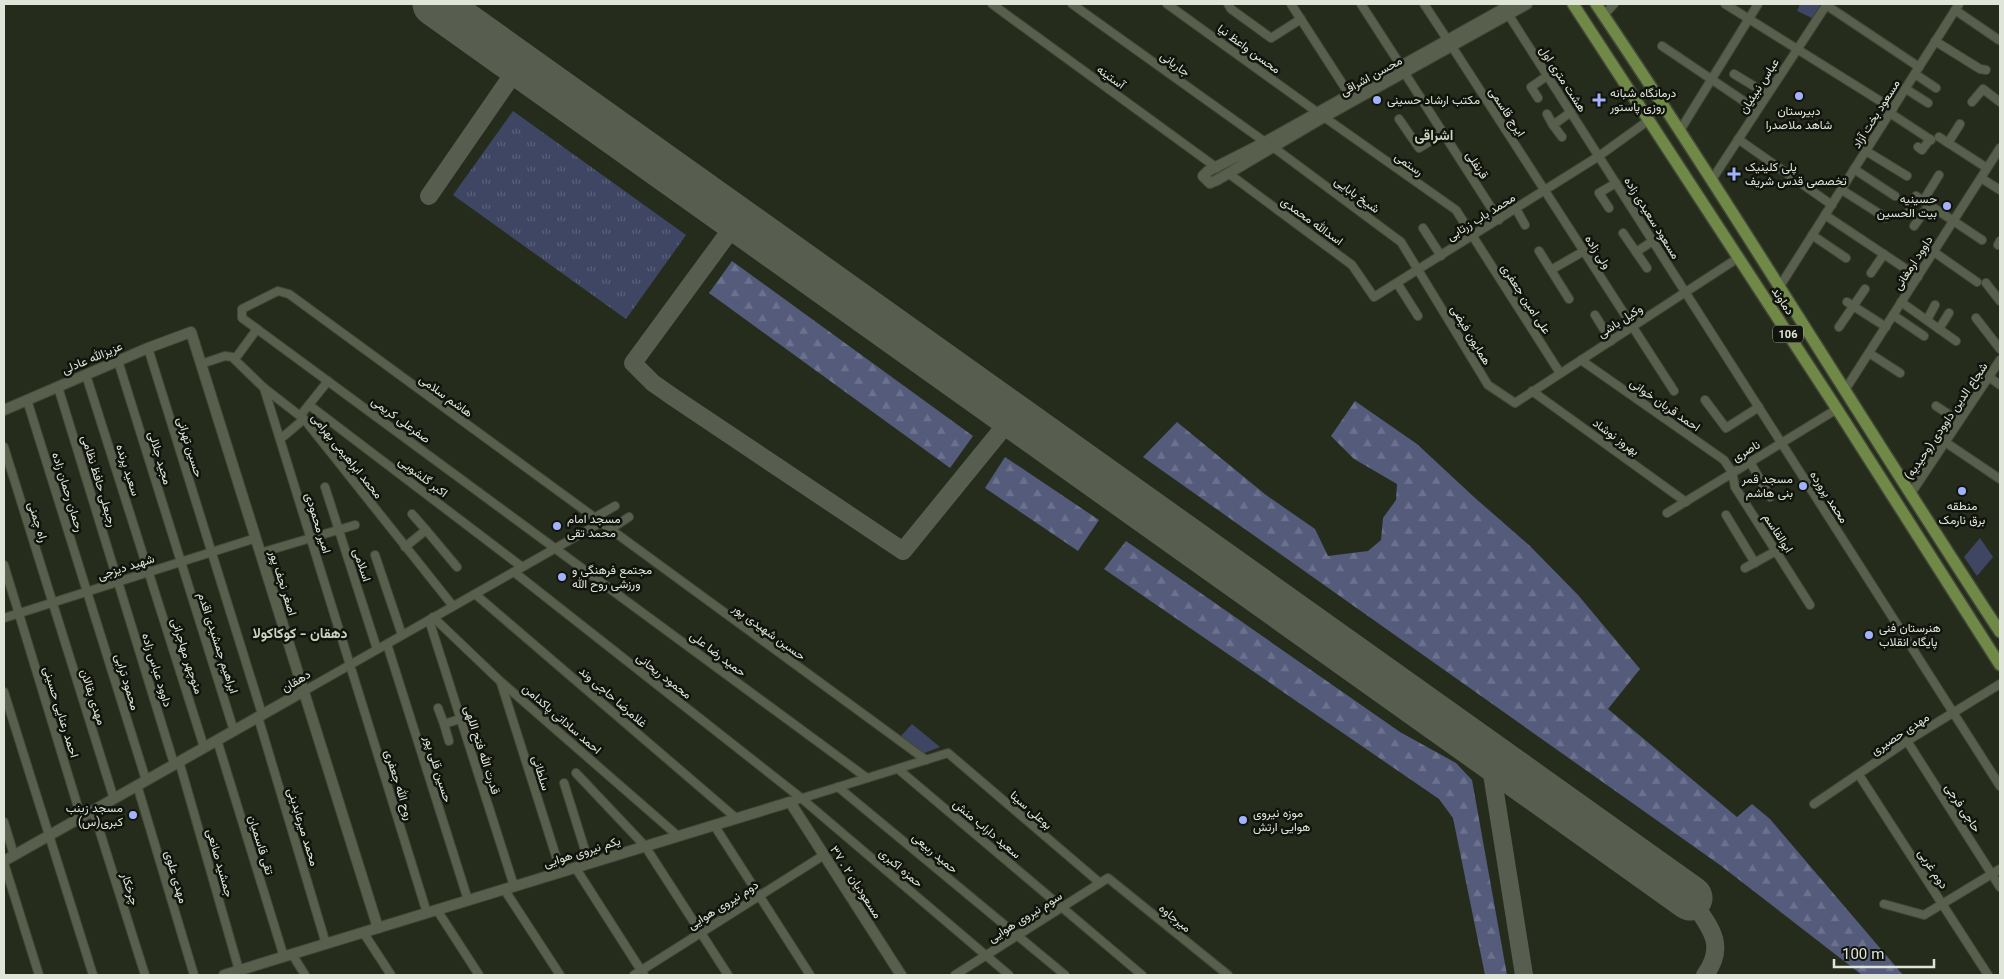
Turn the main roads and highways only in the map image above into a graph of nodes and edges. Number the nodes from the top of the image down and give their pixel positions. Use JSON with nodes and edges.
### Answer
{"nodes":[{"id":1,"x":1527,"y":4,"type":"edge"},
{"id":2,"x":1573,"y":4,"type":"edge"},
{"id":3,"x":1596,"y":4,"type":"edge"},
{"id":4,"x":1506,"y":8,"type":"edge"},
{"id":5,"x":1402,"y":69,"type":"junction"},
{"id":6,"x":1320,"y":115,"type":"junction"},
{"id":7,"x":1269,"y":144,"type":"junction"},
{"id":8,"x":191,"y":332,"type":"joint"},
{"id":9,"x":4,"y":410,"type":"edge"},
{"id":10,"x":2000,"y":632,"type":"edge"},
{"id":11,"x":2000,"y":666,"type":"edge"},
{"id":12,"x":304,"y":691,"type":"junction"},
{"id":13,"x":790,"y":802,"type":"joint"},
{"id":14,"x":4,"y":862,"type":"edge"},
{"id":15,"x":378,"y":928,"type":"junction"},
{"id":16,"x":224,"y":975,"type":"edge"},
{"id":17,"x":901,"y":975,"type":"edge"}],
"edges":[{"from":1,"to":4,"type":"main road","name":"محسن اشراقی"},
{"from":2,"to":11,"type":"main road","name":"دماوند","number":"106"},
{"from":3,"to":10,"type":"main road","name":"دماوند","number":"106"},
{"from":4,"to":5,"type":"main road","name":"محسن اشراقی"},
{"from":5,"to":6,"type":"main road","name":"محسن اشراقی"},
{"from":5,"to":6,"type":"main road","name":"محسن اشراقی"},
{"from":6,"to":7,"type":"main road","name":"محسن اشراقی"},
{"from":7,"to":7,"type":"main road","name":"محسن اشراقی"},
{"from":8,"to":9,"type":"main road","name":"عزیزالله عادلی"},
{"from":8,"to":12,"type":"main road","name":"اصغر نجف پور"},
{"from":12,"to":14,"type":"main road","name":"دهقان"},
{"from":12,"to":15,"type":"main road","name":"اصغر نجف پور"},
{"from":13,"to":15,"type":"main road","name":"یکم نیروی هوایی"},
{"from":13,"to":17,"type":"main road","name":"مسعودیان ۲ . ۳۷"},
{"from":15,"to":16,"type":"main road","name":"یکم نیروی هوایی"}]}
